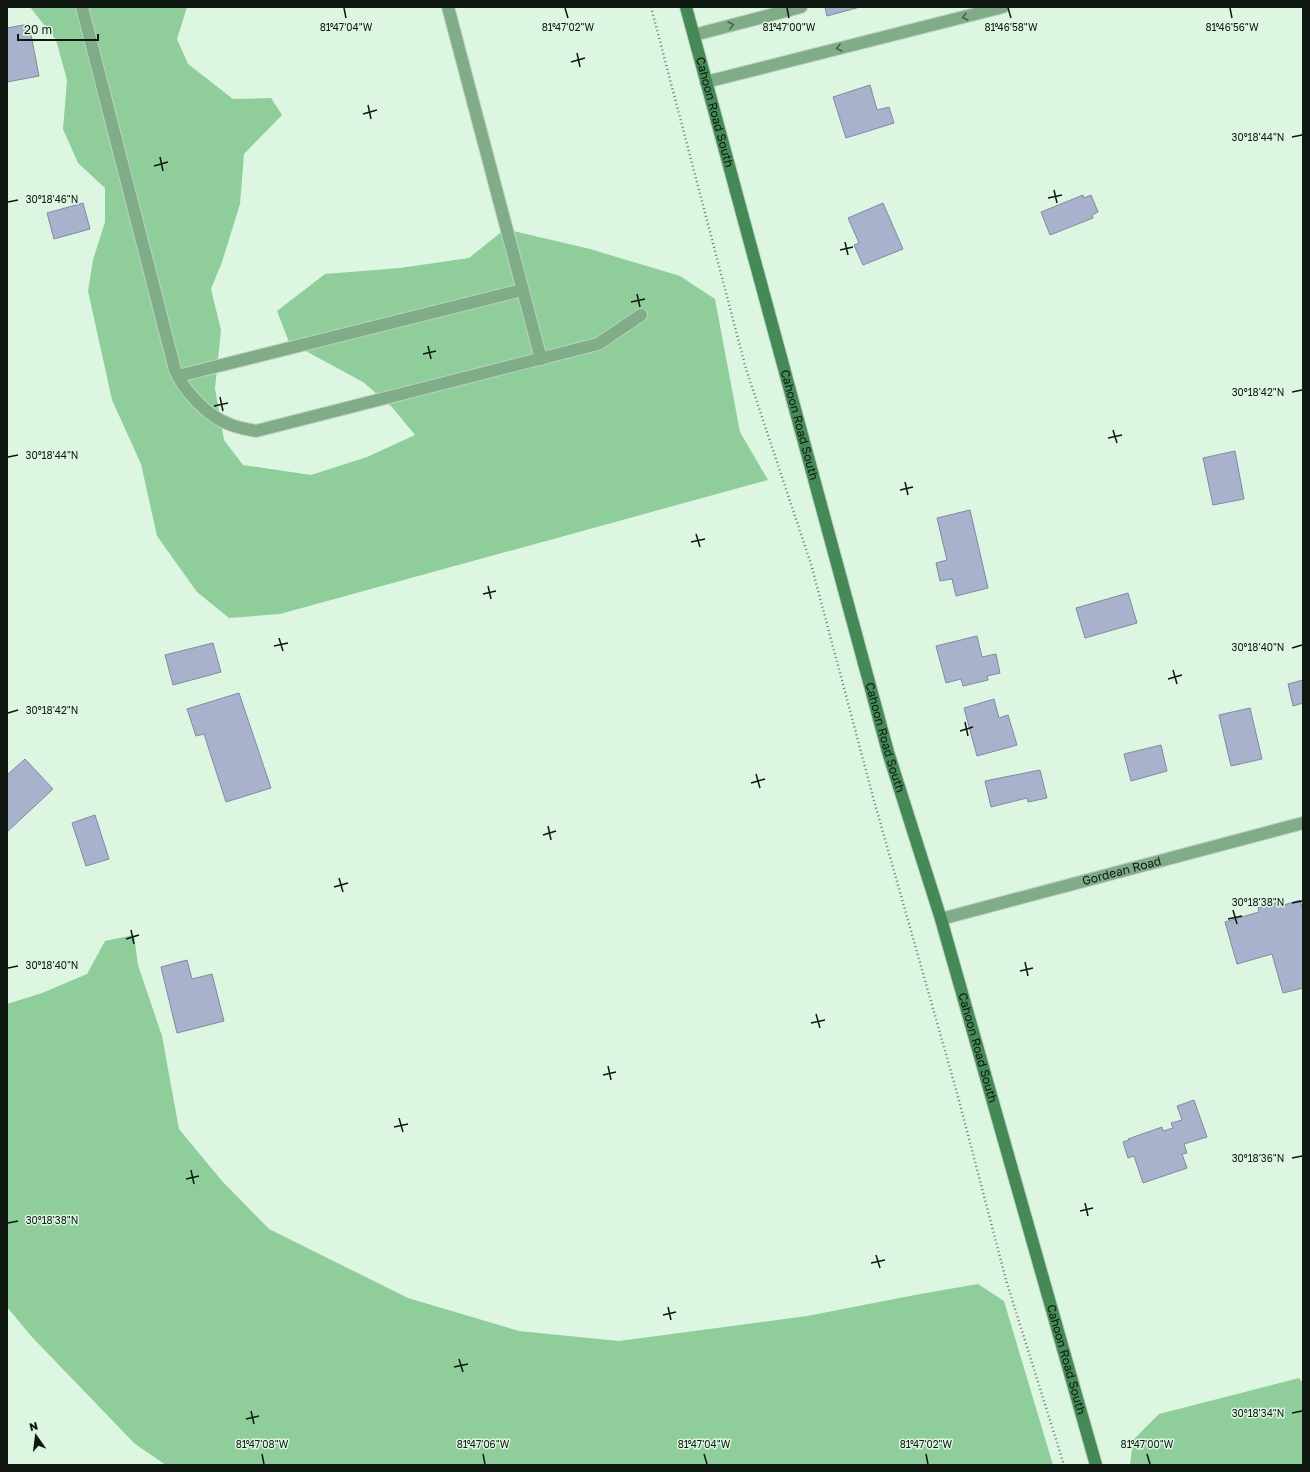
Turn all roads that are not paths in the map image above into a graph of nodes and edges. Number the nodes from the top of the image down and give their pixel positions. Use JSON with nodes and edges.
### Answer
{"nodes":[{"id":1,"x":82,"y":7,"type":"edge"},
{"id":2,"x":448,"y":7,"type":"edge"},
{"id":3,"x":686,"y":7,"type":"edge"},
{"id":4,"x":801,"y":7,"type":"edge"},
{"id":5,"x":1003,"y":7,"type":"edge"},
{"id":6,"x":694,"y":35,"type":"junction"},
{"id":7,"x":706,"y":82,"type":"junction"},
{"id":8,"x":522,"y":290,"type":"junction"},
{"id":9,"x":641,"y":315,"type":"dead end"},
{"id":10,"x":541,"y":359,"type":"junction"},
{"id":11,"x":178,"y":376,"type":"junction"},
{"id":12,"x":1303,"y":823,"type":"edge"},
{"id":13,"x":941,"y":919,"type":"junction"},
{"id":14,"x":1096,"y":1465,"type":"edge"}],
"edges":[{"from":1,"to":11,"type":"street"},
{"from":2,"to":8,"type":"street"},
{"from":3,"to":6,"type":"main road","name":"Cahoon Road South"},
{"from":6,"to":4,"type":"street","one_way":true},
{"from":5,"to":7,"type":"street","one_way":true},
{"from":6,"to":7,"type":"main road","name":"Cahoon Road South"},
{"from":7,"to":13,"type":"main road","name":"Cahoon Road South"},
{"from":8,"to":10,"type":"street"},
{"from":8,"to":11,"type":"street"},
{"from":9,"to":10,"type":"street"},
{"from":10,"to":11,"type":"street"},
{"from":12,"to":13,"type":"street","name":"Gordean Road"},
{"from":13,"to":14,"type":"main road","name":"Cahoon Road South"}]}
